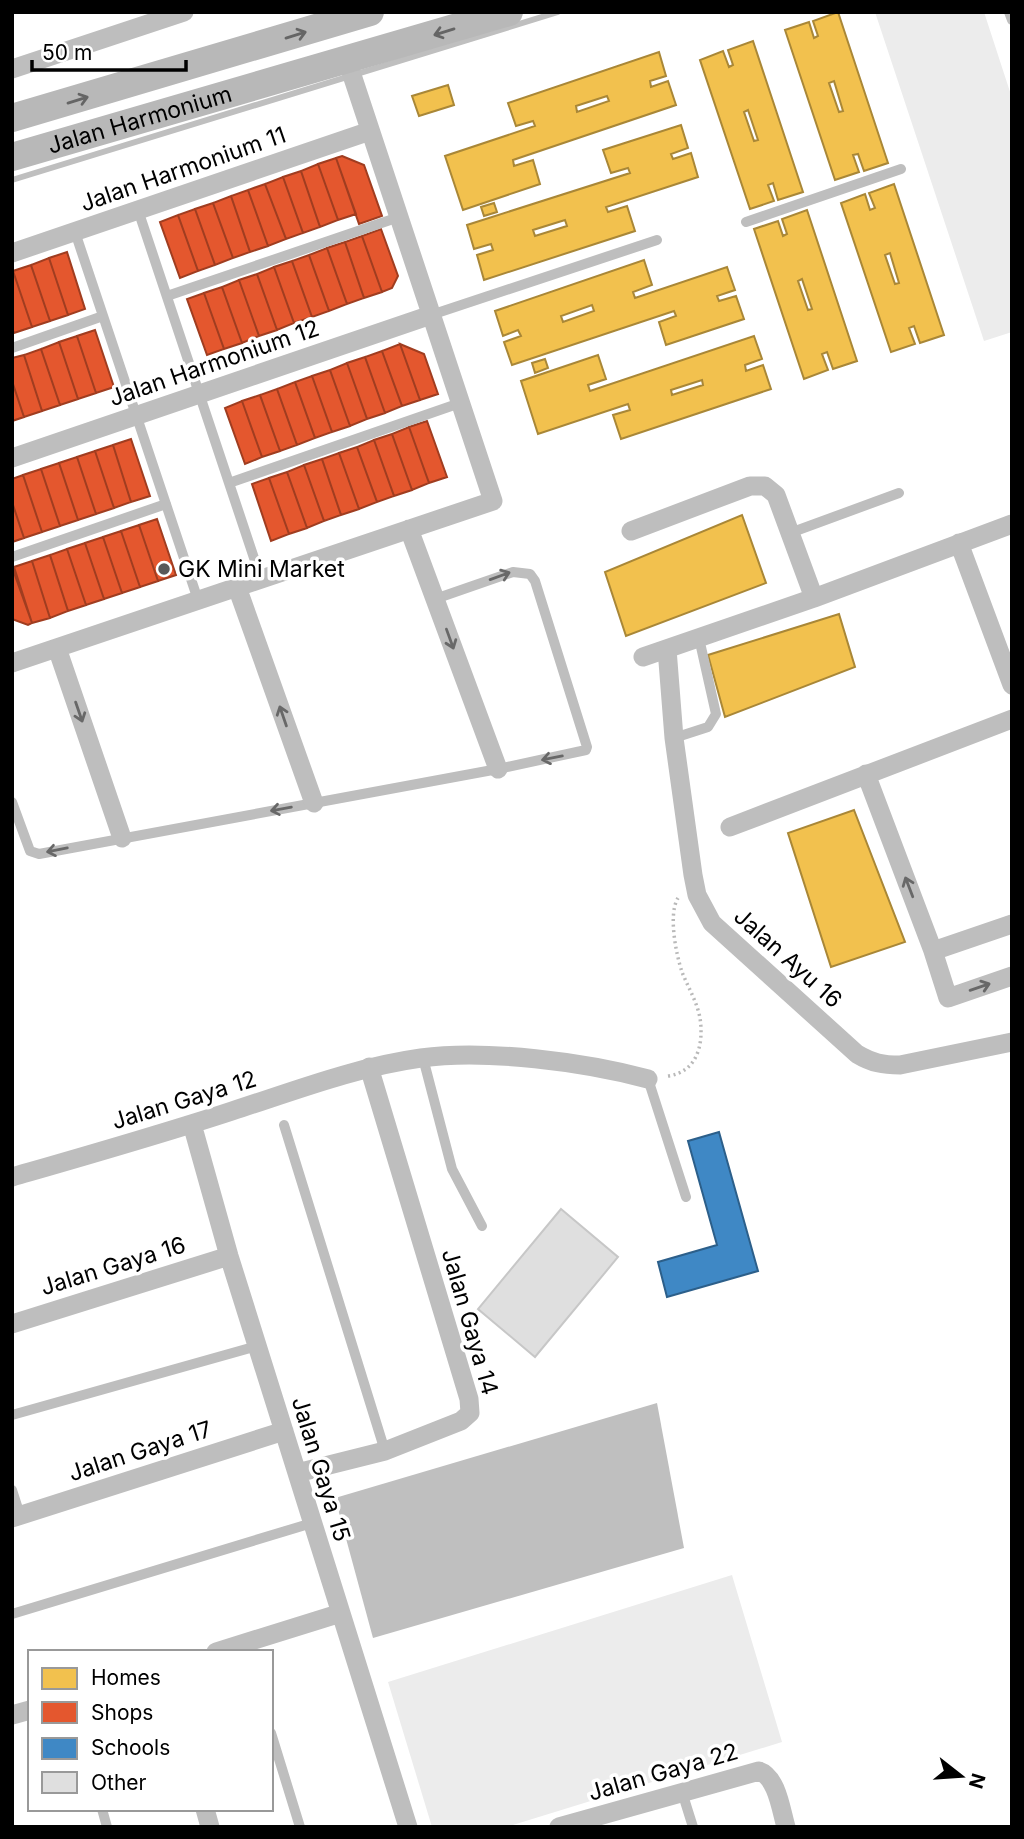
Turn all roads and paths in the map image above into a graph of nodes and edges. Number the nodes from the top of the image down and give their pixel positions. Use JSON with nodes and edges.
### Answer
{"nodes":[{"id":1,"x":184,"y":12,"type":"edge"},
{"id":2,"x":370,"y":12,"type":"edge"},
{"id":3,"x":509,"y":12,"type":"edge"},
{"id":4,"x":1009,"y":12,"type":"edge"},
{"id":5,"x":1012,"y":20,"type":"edge"},
{"id":6,"x":347,"y":60,"type":"junction"},
{"id":7,"x":12,"y":69,"type":"edge"},
{"id":8,"x":12,"y":118,"type":"edge"},
{"id":9,"x":370,"y":131,"type":"junction"},
{"id":10,"x":12,"y":157,"type":"edge"},
{"id":11,"x":901,"y":169,"type":"dead end"},
{"id":12,"x":138,"y":211,"type":"junction"},
{"id":13,"x":399,"y":217,"type":"junction"},
{"id":14,"x":746,"y":222,"type":"dead end"},
{"id":15,"x":75,"y":232,"type":"junction"},
{"id":16,"x":657,"y":240,"type":"dead end"},
{"id":17,"x":12,"y":253,"type":"edge"},
{"id":18,"x":167,"y":296,"type":"junction"},
{"id":19,"x":431,"y":315,"type":"junction"},
{"id":20,"x":103,"y":316,"type":"junction"},
{"id":21,"x":12,"y":348,"type":"edge"},
{"id":22,"x":199,"y":394,"type":"junction"},
{"id":23,"x":460,"y":404,"type":"junction"},
{"id":24,"x":136,"y":415,"type":"junction"},
{"id":25,"x":12,"y":458,"type":"edge"},
{"id":26,"x":229,"y":483,"type":"junction"},
{"id":27,"x":899,"y":493,"type":"dead end"},
{"id":28,"x":166,"y":504,"type":"junction"},
{"id":29,"x":1012,"y":524,"type":"edge"},
{"id":30,"x":409,"y":529,"type":"junction"},
{"id":31,"x":631,"y":531,"type":"dead end"},
{"id":32,"x":790,"y":533,"type":"junction"},
{"id":33,"x":959,"y":544,"type":"junction"},
{"id":34,"x":12,"y":557,"type":"edge"},
{"id":35,"x":261,"y":579,"type":"junction"},
{"id":36,"x":237,"y":587,"type":"junction"},
{"id":37,"x":814,"y":598,"type":"junction"},
{"id":38,"x":435,"y":599,"type":"junction"},
{"id":39,"x":198,"y":600,"type":"junction"},
{"id":40,"x":699,"y":638,"type":"junction"},
{"id":41,"x":57,"y":648,"type":"junction"},
{"id":42,"x":667,"y":649,"type":"junction"},
{"id":43,"x":643,"y":657,"type":"dead end"},
{"id":44,"x":12,"y":663,"type":"edge"},
{"id":45,"x":1012,"y":685,"type":"edge"},
{"id":46,"x":1012,"y":719,"type":"edge"},
{"id":47,"x":674,"y":738,"type":"junction"},
{"id":48,"x":498,"y":769,"type":"junction"},
{"id":49,"x":866,"y":774,"type":"junction"},
{"id":50,"x":12,"y":802,"type":"edge"},
{"id":51,"x":314,"y":803,"type":"junction"},
{"id":52,"x":730,"y":827,"type":"dead end"},
{"id":53,"x":121,"y":838,"type":"junction"},
{"id":54,"x":695,"y":886,"type":"junction"},
{"id":55,"x":1012,"y":924,"type":"edge"},
{"id":56,"x":933,"y":951,"type":"junction"},
{"id":57,"x":1012,"y":976,"type":"edge"},
{"id":58,"x":1012,"y":1042,"type":"edge"},
{"id":59,"x":423,"y":1058,"type":"junction"},
{"id":60,"x":369,"y":1067,"type":"junction"},
{"id":61,"x":648,"y":1079,"type":"junction"},
{"id":62,"x":192,"y":1124,"type":"junction"},
{"id":63,"x":284,"y":1125,"type":"dead end"},
{"id":64,"x":12,"y":1177,"type":"edge"},
{"id":65,"x":686,"y":1197,"type":"dead end"},
{"id":66,"x":482,"y":1226,"type":"dead end"},
{"id":67,"x":229,"y":1256,"type":"junction"},
{"id":68,"x":12,"y":1324,"type":"edge"},
{"id":69,"x":257,"y":1346,"type":"junction"},
{"id":70,"x":12,"y":1415,"type":"edge"},
{"id":71,"x":284,"y":1431,"type":"junction"},
{"id":72,"x":385,"y":1451,"type":"junction"},
{"id":73,"x":297,"y":1473,"type":"junction"},
{"id":74,"x":12,"y":1490,"type":"edge"},
{"id":75,"x":16,"y":1516,"type":"edge"},
{"id":76,"x":312,"y":1522,"type":"junction"},
{"id":77,"x":341,"y":1613,"type":"junction"},
{"id":78,"x":12,"y":1614,"type":"edge"},
{"id":79,"x":245,"y":1647,"type":"edge"},
{"id":80,"x":228,"y":1650,"type":"edge"},
{"id":81,"x":273,"y":1739,"type":"edge"},
{"id":82,"x":682,"y":1792,"type":"junction"},
{"id":83,"x":598,"y":1821,"type":"edge"},
{"id":84,"x":300,"y":1827,"type":"edge"},
{"id":85,"x":408,"y":1827,"type":"edge"},
{"id":86,"x":559,"y":1827,"type":"edge"},
{"id":87,"x":693,"y":1827,"type":"edge"},
{"id":88,"x":786,"y":1827,"type":"edge"}],
"edges":[{"from":1,"to":7,"type":"street"},
{"from":8,"to":2,"type":"main road","name":"Jalan Harmonium","one_way":true},
{"from":3,"to":6,"type":"main road","name":"Jalan Harmonium","one_way":true},
{"from":4,"to":5,"type":"lane"},
{"from":6,"to":9,"type":"street"},
{"from":6,"to":10,"type":"main road","name":"Jalan Harmonium"},
{"from":9,"to":12,"type":"street","name":"Jalan Harmonium 11"},
{"from":9,"to":13,"type":"street"},
{"from":11,"to":14,"type":"lane"},
{"from":12,"to":15,"type":"street","name":"Jalan Harmonium 11"},
{"from":12,"to":18,"type":"lane"},
{"from":13,"to":18,"type":"lane"},
{"from":13,"to":19,"type":"street"},
{"from":15,"to":17,"type":"street","name":"Jalan Harmonium 11"},
{"from":15,"to":20,"type":"lane"},
{"from":16,"to":19,"type":"lane"},
{"from":18,"to":22,"type":"lane"},
{"from":19,"to":22,"type":"street","name":"Jalan Harmonium 12"},
{"from":19,"to":23,"type":"street"},
{"from":20,"to":21,"type":"lane"},
{"from":20,"to":24,"type":"lane"},
{"from":22,"to":24,"type":"street","name":"Jalan Harmonium 12"},
{"from":22,"to":26,"type":"lane"},
{"from":23,"to":26,"type":"lane"},
{"from":23,"to":30,"type":"street"},
{"from":24,"to":25,"type":"street","name":"Jalan Harmonium 12"},
{"from":24,"to":28,"type":"lane"},
{"from":26,"to":35,"type":"lane"},
{"from":27,"to":32,"type":"lane"},
{"from":28,"to":34,"type":"lane"},
{"from":28,"to":39,"type":"lane"},
{"from":29,"to":33,"type":"street"},
{"from":30,"to":35,"type":"street"},
{"from":30,"to":38,"type":"street"},
{"from":31,"to":32,"type":"street"},
{"from":32,"to":37,"type":"street"},
{"from":33,"to":37,"type":"street"},
{"from":33,"to":45,"type":"street"},
{"from":35,"to":36,"type":"street"},
{"from":36,"to":39,"type":"street"},
{"from":51,"to":36,"type":"street","one_way":true},
{"from":37,"to":40,"type":"street"},
{"from":38,"to":48,"type":"street","one_way":true},
{"from":38,"to":48,"type":"lane","one_way":true},
{"from":39,"to":41,"type":"street"},
{"from":40,"to":42,"type":"street"},
{"from":40,"to":47,"type":"lane"},
{"from":41,"to":44,"type":"street"},
{"from":41,"to":53,"type":"street","one_way":true},
{"from":42,"to":43,"type":"street"},
{"from":42,"to":47,"type":"street","name":"Jalan Ayu 16"},
{"from":46,"to":49,"type":"street"},
{"from":47,"to":54,"type":"street","name":"Jalan Ayu 16"},
{"from":48,"to":51,"type":"lane"},
{"from":49,"to":52,"type":"street"},
{"from":56,"to":49,"type":"street","one_way":true},
{"from":53,"to":50,"type":"lane","one_way":true},
{"from":51,"to":53,"type":"lane","one_way":true},
{"from":54,"to":58,"type":"street","name":"Jalan Ayu 16"},
{"from":54,"to":61,"type":"path"},
{"from":55,"to":56,"type":"street"},
{"from":56,"to":57,"type":"street","one_way":true},
{"from":59,"to":60,"type":"street","name":"Jalan Gaya 12"},
{"from":59,"to":61,"type":"street","name":"Jalan Gaya 12"},
{"from":59,"to":66,"type":"lane"},
{"from":60,"to":62,"type":"street","name":"Jalan Gaya 12"},
{"from":60,"to":72,"type":"street","name":"Jalan Gaya 14"},
{"from":61,"to":65,"type":"lane"},
{"from":62,"to":64,"type":"street","name":"Jalan Gaya 12"},
{"from":62,"to":67,"type":"street","name":"Jalan Gaya 15"},
{"from":63,"to":72,"type":"lane"},
{"from":67,"to":68,"type":"street","name":"Jalan Gaya 16"},
{"from":67,"to":69,"type":"street","name":"Jalan Gaya 15"},
{"from":69,"to":70,"type":"lane"},
{"from":69,"to":71,"type":"street","name":"Jalan Gaya 15"},
{"from":71,"to":73,"type":"street","name":"Jalan Gaya 15"},
{"from":71,"to":75,"type":"street","name":"Jalan Gaya 17"},
{"from":72,"to":73,"type":"street","name":"Jalan Gaya 14"},
{"from":73,"to":76,"type":"street","name":"Jalan Gaya 15"},
{"from":74,"to":75,"type":"lane"},
{"from":76,"to":77,"type":"street","name":"Jalan Gaya 15"},
{"from":76,"to":78,"type":"lane"},
{"from":77,"to":79,"type":"street"},
{"from":77,"to":85,"type":"street","name":"Jalan Gaya 15"},
{"from":79,"to":80,"type":"street"},
{"from":81,"to":84,"type":"lane"},
{"from":82,"to":83,"type":"street","name":"Jalan Gaya 22"},
{"from":82,"to":87,"type":"lane"},
{"from":82,"to":88,"type":"street","name":"Jalan Gaya 22"},
{"from":83,"to":86,"type":"street","name":"Jalan Gaya 22"}]}
